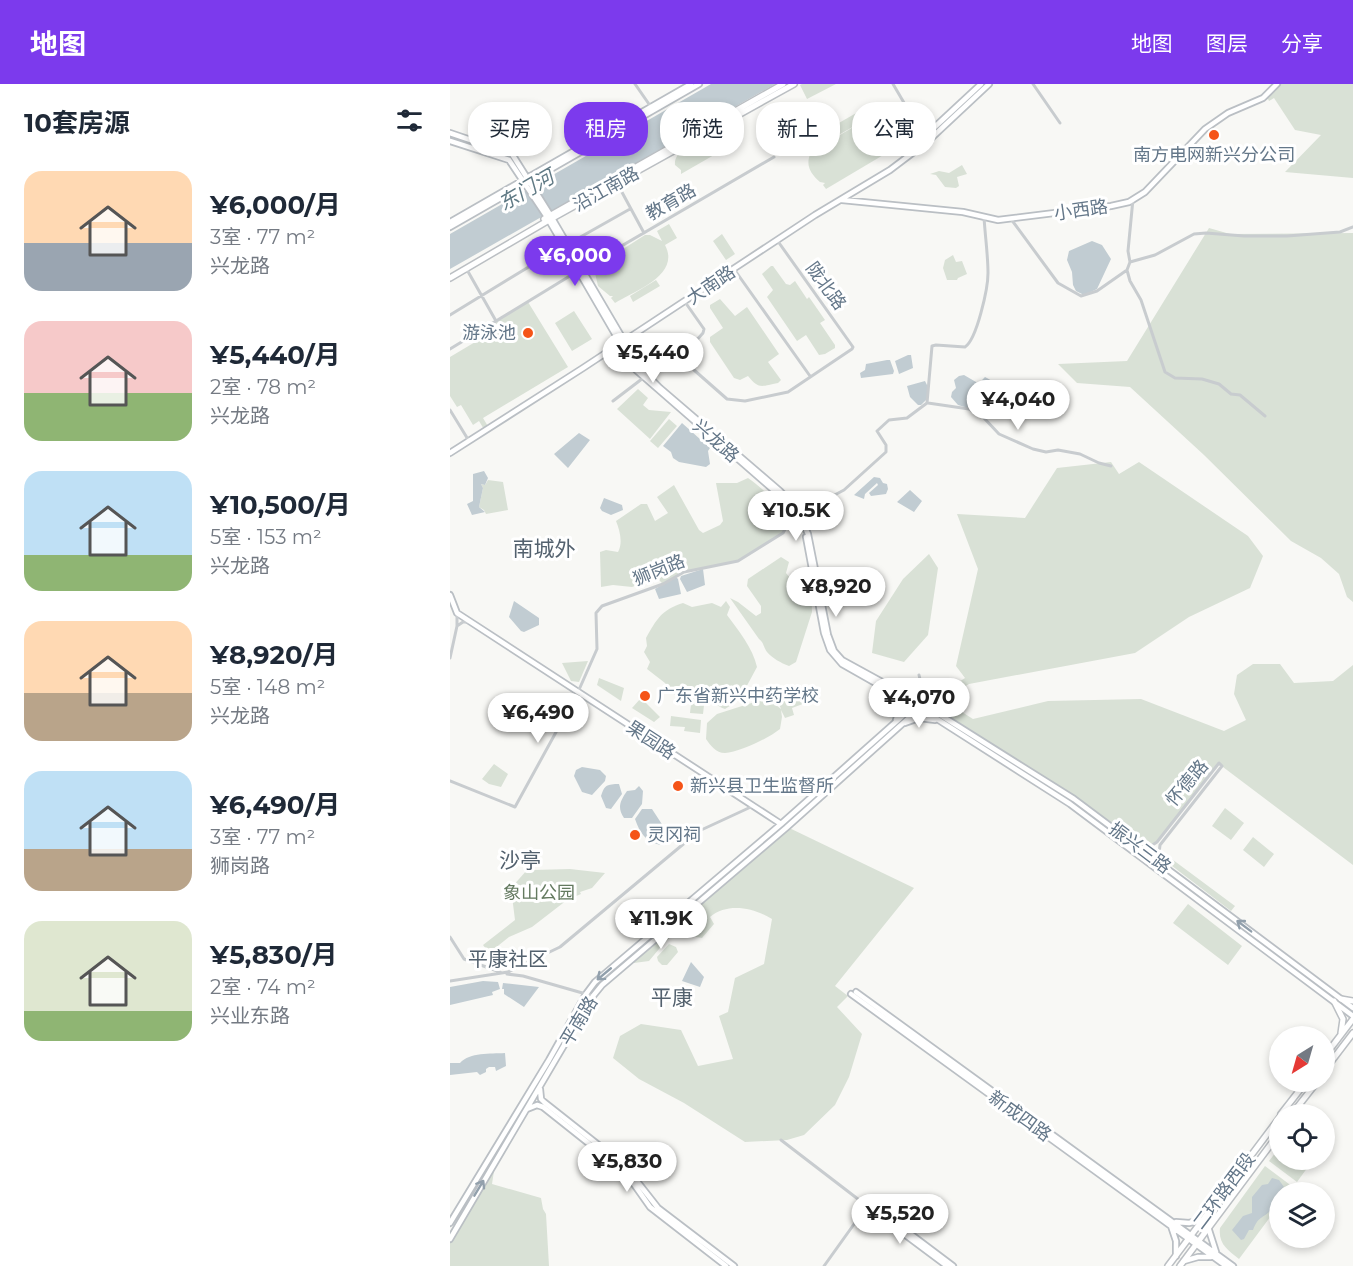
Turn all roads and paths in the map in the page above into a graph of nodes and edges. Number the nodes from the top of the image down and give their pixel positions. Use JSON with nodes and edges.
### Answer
{"nodes":[{"id":1,"x":635,"y":84,"type":"edge"},
{"id":2,"x":691,"y":84,"type":"edge"},
{"id":3,"x":699,"y":84,"type":"edge"},
{"id":4,"x":783,"y":84,"type":"edge"},
{"id":5,"x":794,"y":84,"type":"edge"},
{"id":6,"x":893,"y":84,"type":"edge"},
{"id":7,"x":981,"y":84,"type":"edge"},
{"id":8,"x":989,"y":84,"type":"edge"},
{"id":9,"x":1033,"y":84,"type":"edge"},
{"id":10,"x":1277,"y":84,"type":"edge"},
{"id":11,"x":904,"y":102,"type":"edge"},
{"id":12,"x":652,"y":109,"type":"junction"},
{"id":13,"x":1060,"y":123,"type":"dead end"},
{"id":14,"x":936,"y":129,"type":"edge"},
{"id":15,"x":936,"y":130,"type":"edge"},
{"id":16,"x":450,"y":133,"type":"edge"},
{"id":17,"x":450,"y":141,"type":"edge"},
{"id":18,"x":910,"y":156,"type":"edge"},
{"id":19,"x":774,"y":157,"type":"dead end"},
{"id":20,"x":526,"y":181,"type":"junction"},
{"id":21,"x":617,"y":183,"type":"junction"},
{"id":22,"x":1133,"y":199,"type":"junction"},
{"id":23,"x":842,"y":200,"type":"junction"},
{"id":24,"x":630,"y":209,"type":"junction"},
{"id":25,"x":549,"y":217,"type":"junction"},
{"id":26,"x":984,"y":217,"type":"junction"},
{"id":27,"x":1011,"y":219,"type":"junction"},
{"id":28,"x":450,"y":222,"type":"edge"},
{"id":29,"x":450,"y":227,"type":"edge"},
{"id":30,"x":1353,"y":227,"type":"edge"},
{"id":31,"x":644,"y":233,"type":"junction"},
{"id":32,"x":777,"y":240,"type":"junction"},
{"id":33,"x":565,"y":245,"type":"junction"},
{"id":34,"x":1130,"y":262,"type":"junction"},
{"id":35,"x":466,"y":268,"type":"junction"},
{"id":36,"x":734,"y":269,"type":"junction"},
{"id":37,"x":580,"y":270,"type":"junction"},
{"id":38,"x":1127,"y":270,"type":"junction"},
{"id":39,"x":450,"y":276,"type":"edge"},
{"id":40,"x":482,"y":296,"type":"junction"},
{"id":41,"x":685,"y":302,"type":"junction"},
{"id":42,"x":450,"y":315,"type":"edge"},
{"id":43,"x":496,"y":321,"type":"junction"},
{"id":44,"x":622,"y":342,"type":"junction"},
{"id":45,"x":450,"y":349,"type":"edge"},
{"id":46,"x":690,"y":362,"type":"junction"},
{"id":47,"x":810,"y":376,"type":"junction"},
{"id":48,"x":645,"y":377,"type":"junction"},
{"id":49,"x":613,"y":401,"type":"dead end"},
{"id":50,"x":927,"y":403,"type":"junction"},
{"id":51,"x":450,"y":410,"type":"edge"},
{"id":52,"x":1265,"y":416,"type":"dead end"},
{"id":53,"x":469,"y":441,"type":"junction"},
{"id":54,"x":450,"y":453,"type":"edge"},
{"id":55,"x":1111,"y":466,"type":"dead end"},
{"id":56,"x":795,"y":509,"type":"junction"},
{"id":57,"x":450,"y":595,"type":"edge"},
{"id":58,"x":457,"y":613,"type":"junction"},
{"id":59,"x":471,"y":622,"type":"junction"},
{"id":60,"x":457,"y":626,"type":"junction"},
{"id":61,"x":450,"y":658,"type":"edge"},
{"id":62,"x":918,"y":675,"type":"dead end"},
{"id":63,"x":578,"y":692,"type":"junction"},
{"id":64,"x":892,"y":692,"type":"junction"},
{"id":65,"x":919,"y":705,"type":"junction"},
{"id":66,"x":938,"y":720,"type":"junction"},
{"id":67,"x":897,"y":724,"type":"junction"},
{"id":68,"x":450,"y":782,"type":"edge"},
{"id":69,"x":753,"y":806,"type":"junction"},
{"id":70,"x":793,"y":813,"type":"junction"},
{"id":71,"x":766,"y":815,"type":"junction"},
{"id":72,"x":780,"y":824,"type":"junction"},
{"id":73,"x":786,"y":828,"type":"junction"},
{"id":74,"x":766,"y":836,"type":"junction"},
{"id":75,"x":1125,"y":837,"type":"junction"},
{"id":76,"x":1121,"y":843,"type":"junction"},
{"id":77,"x":1142,"y":849,"type":"junction"},
{"id":78,"x":1158,"y":861,"type":"junction"},
{"id":79,"x":450,"y":938,"type":"edge"},
{"id":80,"x":502,"y":973,"type":"junction"},
{"id":81,"x":450,"y":981,"type":"edge"},
{"id":82,"x":854,"y":993,"type":"dead end"},
{"id":83,"x":586,"y":994,"type":"junction"},
{"id":84,"x":593,"y":996,"type":"junction"},
{"id":85,"x":1341,"y":999,"type":"junction"},
{"id":86,"x":1334,"y":1001,"type":"junction"},
{"id":87,"x":1353,"y":1001,"type":"edge"},
{"id":88,"x":1353,"y":1008,"type":"edge"},
{"id":89,"x":1353,"y":1018,"type":"edge"},
{"id":90,"x":1353,"y":1033,"type":"edge"},
{"id":91,"x":1340,"y":1036,"type":"junction"},
{"id":92,"x":1353,"y":1039,"type":"edge"},
{"id":93,"x":1346,"y":1042,"type":"junction"},
{"id":94,"x":1335,"y":1043,"type":"edge"},
{"id":95,"x":1335,"y":1056,"type":"edge"},
{"id":96,"x":541,"y":1084,"type":"junction"},
{"id":97,"x":1298,"y":1092,"type":"edge"},
{"id":98,"x":1309,"y":1092,"type":"edge"},
{"id":99,"x":1289,"y":1104,"type":"edge"},
{"id":100,"x":1300,"y":1104,"type":"edge"},
{"id":101,"x":526,"y":1108,"type":"junction"},
{"id":102,"x":1269,"y":1131,"type":"edge"},
{"id":103,"x":781,"y":1140,"type":"dead end"},
{"id":104,"x":1269,"y":1147,"type":"edge"},
{"id":105,"x":867,"y":1206,"type":"junction"},
{"id":106,"x":1202,"y":1220,"type":"junction"},
{"id":107,"x":450,"y":1223,"type":"edge"},
{"id":108,"x":1172,"y":1224,"type":"junction"},
{"id":109,"x":1208,"y":1227,"type":"junction"},
{"id":110,"x":1190,"y":1237,"type":"junction"},
{"id":111,"x":450,"y":1239,"type":"edge"},
{"id":112,"x":1197,"y":1242,"type":"junction"},
{"id":113,"x":1176,"y":1256,"type":"junction"},
{"id":114,"x":1216,"y":1256,"type":"junction"},
{"id":115,"x":1181,"y":1264,"type":"edge"},
{"id":116,"x":726,"y":1266,"type":"edge"},
{"id":117,"x":734,"y":1266,"type":"edge"},
{"id":118,"x":824,"y":1266,"type":"edge"},
{"id":119,"x":946,"y":1266,"type":"edge"},
{"id":120,"x":952,"y":1266,"type":"edge"},
{"id":121,"x":1168,"y":1266,"type":"edge"},
{"id":122,"x":1226,"y":1266,"type":"edge"},
{"id":123,"x":1233,"y":1266,"type":"edge"}],
"edges":[{"from":1,"to":12,"type":"street"},
{"from":2,"to":12,"type":"main road"},
{"from":3,"to":12,"type":"main road"},
{"from":4,"to":25,"type":"main road","name":"沿江南路"},
{"from":5,"to":21,"type":"main road","name":"沿江南路"},
{"from":6,"to":11,"type":"street"},
{"from":7,"to":14,"type":"main road","name":"大南路"},
{"from":8,"to":15,"type":"main road","name":"大南路"},
{"from":9,"to":13,"type":"street"},
{"from":10,"to":22,"type":"main road","name":"小西路"},
{"from":12,"to":20,"type":"main road"},
{"from":16,"to":20,"type":"main road"},
{"from":17,"to":20,"type":"main road"},
{"from":18,"to":23,"type":"main road","name":"大南路"},
{"from":19,"to":31,"type":"street","name":"教育路"},
{"from":20,"to":25,"type":"main road","name":"兴龙路"},
{"from":20,"to":28,"type":"main road"},
{"from":20,"to":29,"type":"main road"},
{"from":21,"to":24,"type":"street"},
{"from":21,"to":25,"type":"main road","name":"沿江南路"},
{"from":22,"to":27,"type":"main road","name":"小西路"},
{"from":22,"to":34,"type":"street"},
{"from":23,"to":26,"type":"main road","name":"小西路"},
{"from":23,"to":32,"type":"main road","name":"大南路"},
{"from":24,"to":31,"type":"street"},
{"from":24,"to":33,"type":"street"},
{"from":25,"to":33,"type":"main road","name":"兴龙路"},
{"from":25,"to":35,"type":"main road","name":"沿江南路"},
{"from":25,"to":39,"type":"main road","name":"沿江南路"},
{"from":26,"to":27,"type":"main road","name":"小西路"},
{"from":26,"to":50,"type":"street"},
{"from":27,"to":38,"type":"street"},
{"from":30,"to":34,"type":"street"},
{"from":31,"to":37,"type":"street","name":"教育路"},
{"from":32,"to":36,"type":"main road","name":"大南路"},
{"from":32,"to":47,"type":"street","name":"陇北路"},
{"from":33,"to":37,"type":"main road","name":"兴龙路"},
{"from":33,"to":40,"type":"street"},
{"from":34,"to":38,"type":"street"},
{"from":35,"to":39,"type":"main road","name":"沿江南路"},
{"from":35,"to":40,"type":"street"},
{"from":36,"to":41,"type":"main road","name":"大南路"},
{"from":36,"to":47,"type":"street"},
{"from":37,"to":43,"type":"street","name":"教育路"},
{"from":37,"to":44,"type":"main road","name":"兴龙路"},
{"from":38,"to":52,"type":"street"},
{"from":40,"to":42,"type":"street"},
{"from":40,"to":43,"type":"street"},
{"from":41,"to":44,"type":"main road","name":"大南路"},
{"from":41,"to":46,"type":"street"},
{"from":43,"to":45,"type":"street","name":"教育路"},
{"from":44,"to":48,"type":"main road","name":"兴龙路"},
{"from":44,"to":53,"type":"main road","name":"大南路"},
{"from":46,"to":47,"type":"street"},
{"from":46,"to":48,"type":"street"},
{"from":48,"to":49,"type":"street"},
{"from":48,"to":56,"type":"main road","name":"兴龙路"},
{"from":50,"to":55,"type":"street"},
{"from":50,"to":56,"type":"street"},
{"from":51,"to":53,"type":"street"},
{"from":53,"to":54,"type":"main road","name":"大南路"},
{"from":56,"to":63,"type":"street","name":"狮岗路"},
{"from":56,"to":64,"type":"main road","name":"兴龙路"},
{"from":56,"to":65,"type":"main road","name":"兴龙路"},
{"from":57,"to":58,"type":"main road"},
{"from":58,"to":59,"type":"main road","name":"果园路"},
{"from":58,"to":60,"type":"street"},
{"from":59,"to":60,"type":"street"},
{"from":59,"to":63,"type":"main road","name":"果园路"},
{"from":60,"to":61,"type":"street"},
{"from":62,"to":65,"type":"street"},
{"from":63,"to":68,"type":"street","name":"狮岗路"},
{"from":63,"to":69,"type":"main road","name":"果园路"},
{"from":64,"to":65,"type":"main road","name":"兴龙路"},
{"from":64,"to":67,"type":"main road"},
{"from":65,"to":66,"type":"main road","name":"振兴三路"},
{"from":65,"to":67,"type":"main road","name":"平南路"},
{"from":65,"to":75,"type":"main road","name":"振兴三路"},
{"from":66,"to":67,"type":"main road"},
{"from":66,"to":76,"type":"main road","name":"振兴三路"},
{"from":67,"to":70,"type":"main road","name":"平南路"},
{"from":67,"to":73,"type":"main road","name":"平南路"},
{"from":69,"to":71,"type":"main road","name":"果园路"},
{"from":69,"to":80,"type":"street"},
{"from":70,"to":71,"type":"main road"},
{"from":70,"to":72,"type":"main road","name":"平南路"},
{"from":71,"to":72,"type":"main road","name":"果园路"},
{"from":71,"to":74,"type":"main road"},
{"from":72,"to":73,"type":"main road","name":"果园路"},
{"from":72,"to":74,"type":"main road","name":"平南路"},
{"from":73,"to":84,"type":"main road","name":"平南路"},
{"from":74,"to":83,"type":"main road","name":"平南路","one_way":true},
{"from":75,"to":76,"type":"main road"},
{"from":75,"to":77,"type":"main road","name":"振兴三路"},
{"from":76,"to":86,"type":"main road","name":"振兴三路"},
{"from":77,"to":78,"type":"main road","name":"振兴三路"},
{"from":77,"to":78,"type":"street","name":"怀德路"},
{"from":85,"to":78,"type":"main road","name":"振兴三路","one_way":true},
{"from":79,"to":80,"type":"street"},
{"from":80,"to":81,"type":"street"},
{"from":80,"to":83,"type":"street"},
{"from":82,"to":108,"type":"main road","name":"新成四路"},
{"from":83,"to":84,"type":"street"},
{"from":83,"to":107,"type":"main road","name":"平南路"},
{"from":84,"to":96,"type":"main road","name":"平南路"},
{"from":85,"to":87,"type":"main road"},
{"from":85,"to":88,"type":"main road","name":"振兴三路"},
{"from":86,"to":89,"type":"main road","name":"振兴三路"},
{"from":86,"to":91,"type":"main road"},
{"from":89,"to":91,"type":"main road"},
{"from":90,"to":93,"type":"main road"},
{"from":91,"to":94,"type":"main road"},
{"from":92,"to":93,"type":"main road"},
{"from":93,"to":95,"type":"main road"},
{"from":96,"to":101,"type":"main road","name":"平南路"},
{"from":96,"to":117,"type":"main road"},
{"from":97,"to":99,"type":"main road","name":"二环路西段"},
{"from":98,"to":100,"type":"main road"},
{"from":111,"to":101,"type":"main road","name":"平南路","one_way":true},
{"from":101,"to":116,"type":"main road"},
{"from":102,"to":106,"type":"main road","name":"二环路西段"},
{"from":103,"to":105,"type":"street"},
{"from":104,"to":109,"type":"main road","name":"二环路西段"},
{"from":105,"to":118,"type":"street"},
{"from":105,"to":119,"type":"main road"},
{"from":105,"to":120,"type":"main road"},
{"from":106,"to":108,"type":"main road"},
{"from":106,"to":110,"type":"main road","name":"二环路西段"},
{"from":108,"to":110,"type":"main road","name":"新成四路"},
{"from":108,"to":113,"type":"main road"},
{"from":109,"to":112,"type":"main road","name":"二环路西段"},
{"from":109,"to":114,"type":"main road"},
{"from":110,"to":112,"type":"main road","name":"新成四路"},
{"from":110,"to":113,"type":"main road","name":"二环路西段"},
{"from":112,"to":114,"type":"main road","name":"新成四路"},
{"from":112,"to":115,"type":"main road","name":"二环路西段"},
{"from":113,"to":121,"type":"main road","name":"二环路西段"},
{"from":114,"to":115,"type":"main road"},
{"from":114,"to":122,"type":"main road"},
{"from":114,"to":123,"type":"main road"}]}
